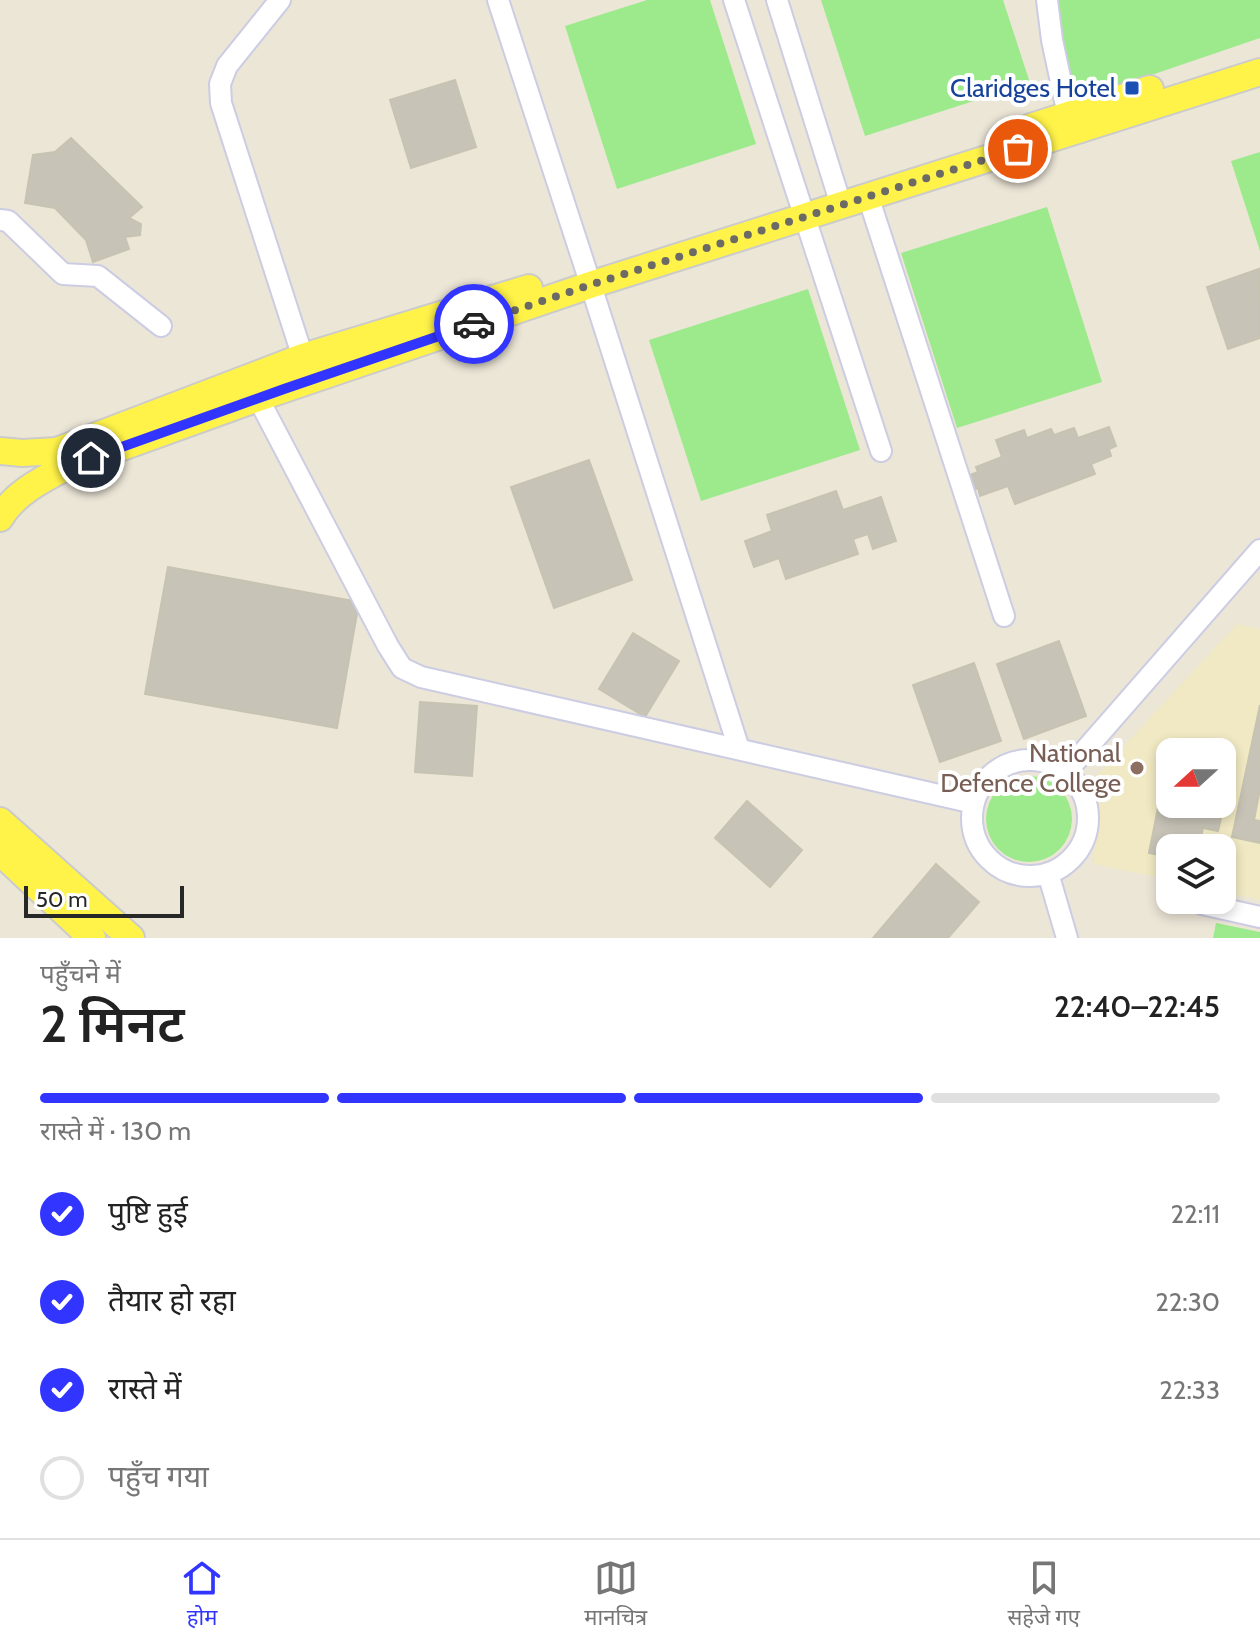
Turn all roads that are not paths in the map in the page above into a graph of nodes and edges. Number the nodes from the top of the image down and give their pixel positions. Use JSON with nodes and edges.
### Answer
{"nodes":[{"id":1,"x":280,"y":0,"type":"edge"},
{"id":2,"x":498,"y":0,"type":"edge"},
{"id":3,"x":734,"y":0,"type":"edge"},
{"id":4,"x":777,"y":0,"type":"edge"},
{"id":5,"x":1047,"y":0,"type":"edge"},
{"id":6,"x":1260,"y":53,"type":"edge"},
{"id":7,"x":1260,"y":72,"type":"edge"},
{"id":8,"x":1070,"y":124,"type":"junction"},
{"id":9,"x":868,"y":196,"type":"junction"},
{"id":10,"x":839,"y":198,"type":"junction"},
{"id":11,"x":802,"y":211,"type":"junction"},
{"id":12,"x":0,"y":220,"type":"edge"},
{"id":13,"x":588,"y":278,"type":"junction"},
{"id":14,"x":161,"y":326,"type":"dead end"},
{"id":15,"x":307,"y":368,"type":"junction"},
{"id":16,"x":258,"y":398,"type":"junction"},
{"id":17,"x":0,"y":451,"type":"edge"},
{"id":18,"x":881,"y":451,"type":"dead end"},
{"id":19,"x":0,"y":518,"type":"edge"},
{"id":20,"x":1260,"y":550,"type":"edge"},
{"id":21,"x":1004,"y":616,"type":"dead end"},
{"id":22,"x":739,"y":749,"type":"junction"},
{"id":23,"x":1066,"y":772,"type":"junction"},
{"id":24,"x":974,"y":803,"type":"junction"},
{"id":25,"x":0,"y":821,"type":"edge"},
{"id":26,"x":0,"y":852,"type":"edge"},
{"id":27,"x":1048,"y":873,"type":"junction"},
{"id":28,"x":1236,"y":912,"type":"edge"},
{"id":29,"x":1260,"y":917,"type":"edge"},
{"id":30,"x":92,"y":938,"type":"edge"},
{"id":31,"x":131,"y":938,"type":"edge"},
{"id":32,"x":1067,"y":938,"type":"edge"}],
"edges":[{"from":1,"to":15,"type":"street"},
{"from":2,"to":13,"type":"street"},
{"from":3,"to":11,"type":"street"},
{"from":4,"to":10,"type":"street"},
{"from":5,"to":8,"type":"street"},
{"from":6,"to":8,"type":"main road"},
{"from":7,"to":8,"type":"main road"},
{"from":8,"to":9,"type":"main road"},
{"from":8,"to":10,"type":"main road"},
{"from":9,"to":10,"type":"main road"},
{"from":9,"to":21,"type":"street"},
{"from":10,"to":11,"type":"main road"},
{"from":11,"to":13,"type":"main road"},
{"from":11,"to":18,"type":"street"},
{"from":12,"to":14,"type":"street"},
{"from":13,"to":15,"type":"main road"},
{"from":13,"to":22,"type":"street"},
{"from":15,"to":16,"type":"main road"},
{"from":15,"to":17,"type":"main road"},
{"from":16,"to":19,"type":"main road"},
{"from":16,"to":22,"type":"street"},
{"from":20,"to":23,"type":"street"},
{"from":22,"to":24,"type":"street"},
{"from":23,"to":24,"type":"street"},
{"from":23,"to":27,"type":"street"},
{"from":24,"to":27,"type":"street"},
{"from":25,"to":31,"type":"main road"},
{"from":26,"to":30,"type":"main road"},
{"from":27,"to":32,"type":"street"},
{"from":28,"to":29,"type":"street"}]}
